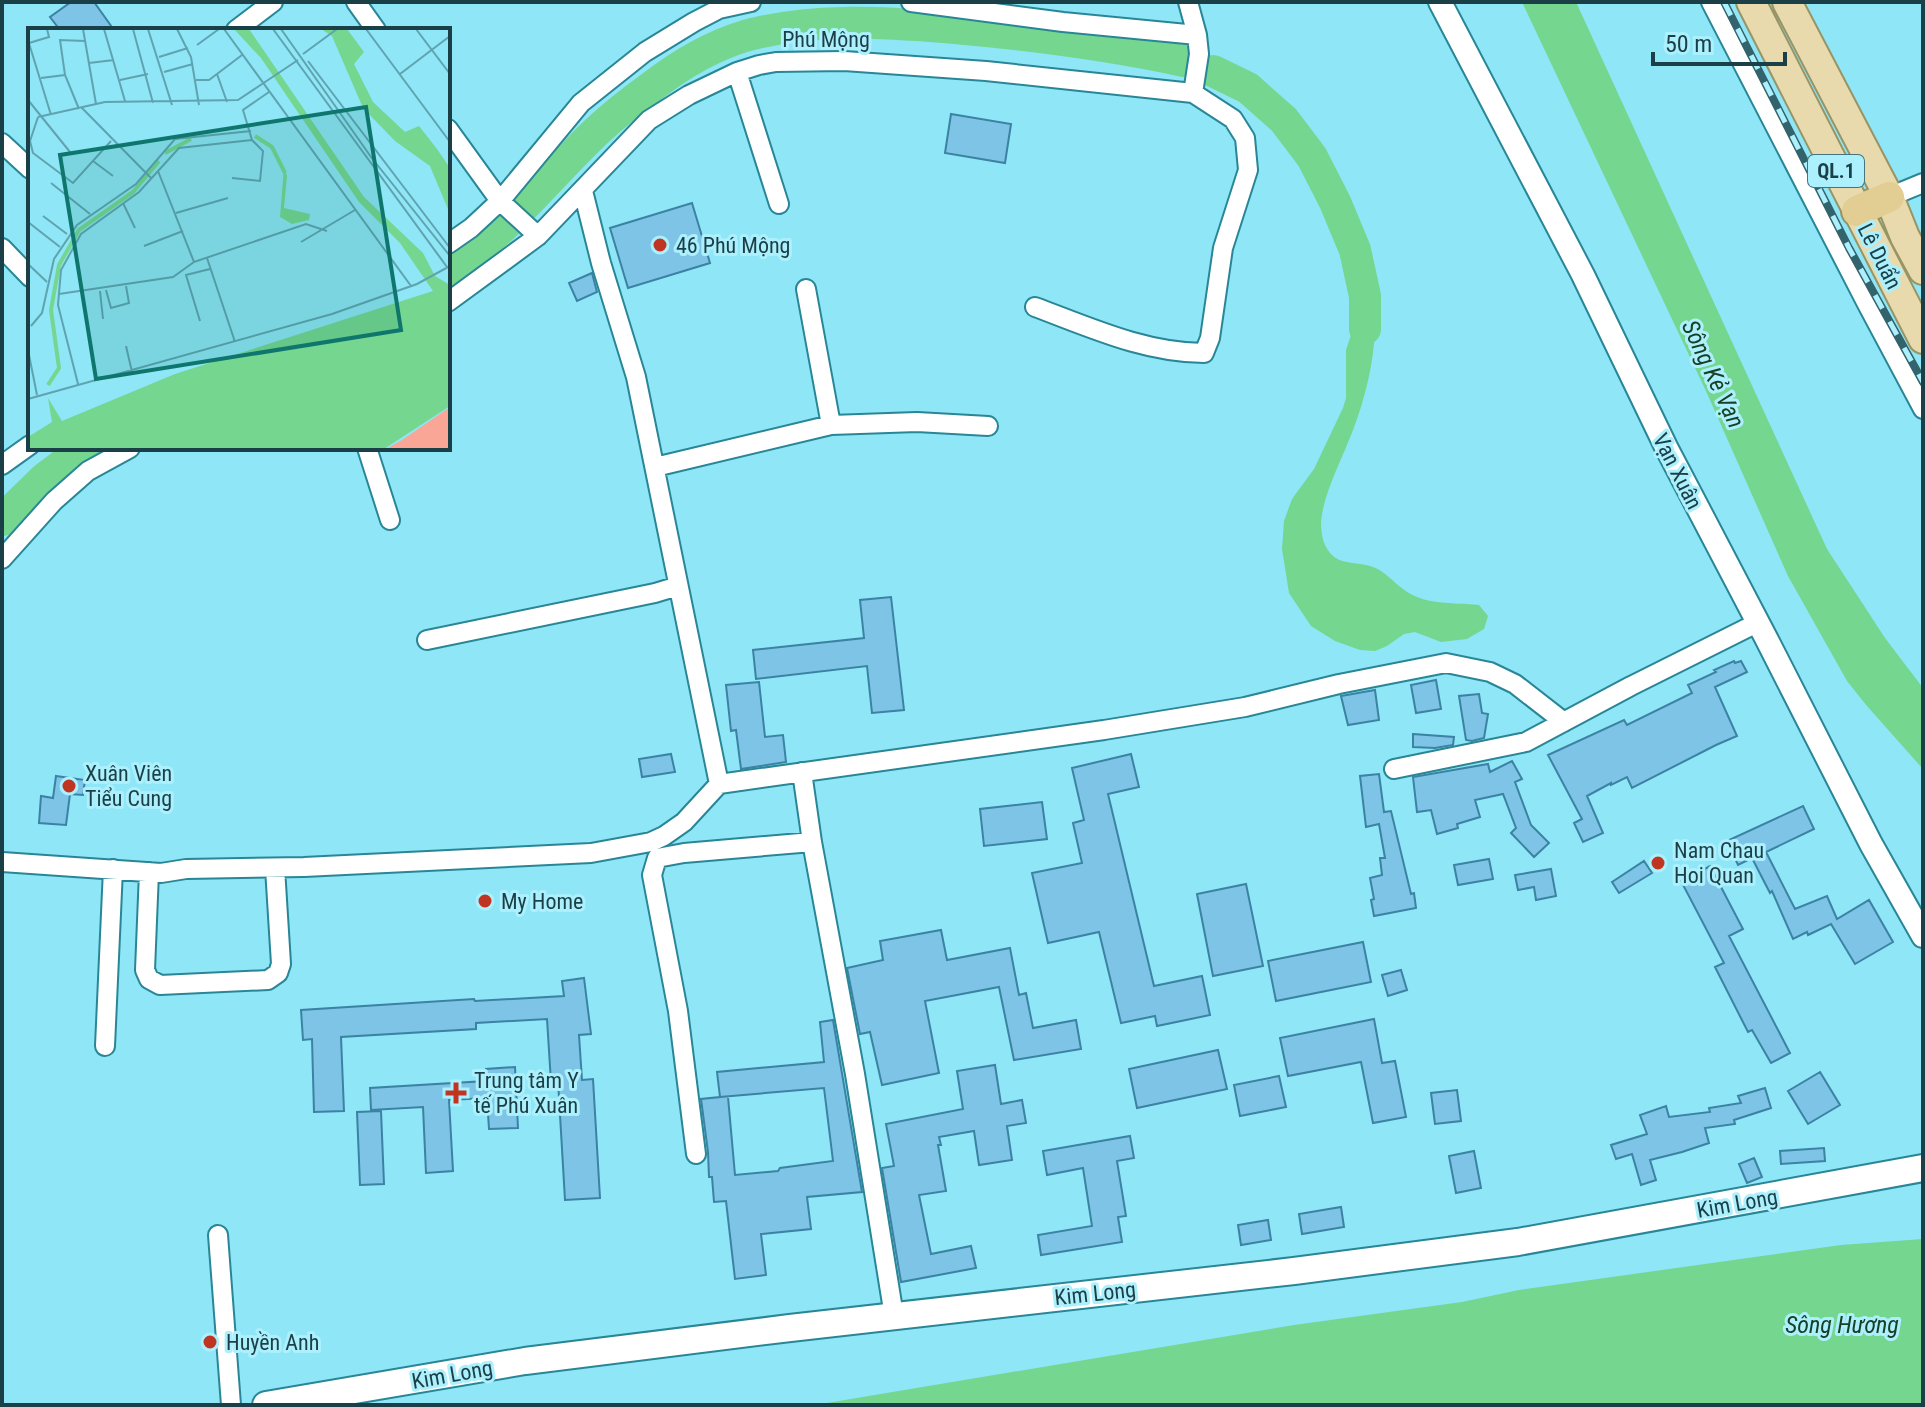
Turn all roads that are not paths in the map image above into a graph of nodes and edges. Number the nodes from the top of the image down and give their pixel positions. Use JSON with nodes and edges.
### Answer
{"nodes":[{"id":1,"x":273,"y":2,"type":"edge"},
{"id":2,"x":356,"y":2,"type":"edge"},
{"id":3,"x":751,"y":2,"type":"edge"},
{"id":4,"x":911,"y":2,"type":"edge"},
{"id":5,"x":1188,"y":2,"type":"edge"},
{"id":6,"x":1440,"y":2,"type":"edge"},
{"id":7,"x":1711,"y":2,"type":"edge"},
{"id":8,"x":1751,"y":2,"type":"edge"},
{"id":9,"x":1787,"y":2,"type":"edge"},
{"id":10,"x":239,"y":28,"type":"edge"},
{"id":11,"x":375,"y":28,"type":"edge"},
{"id":12,"x":1197,"y":35,"type":"junction"},
{"id":13,"x":737,"y":72,"type":"junction"},
{"id":14,"x":1193,"y":93,"type":"junction"},
{"id":15,"x":450,"y":132,"type":"edge"},
{"id":16,"x":2,"y":143,"type":"edge"},
{"id":17,"x":28,"y":167,"type":"edge"},
{"id":18,"x":1923,"y":183,"type":"edge"},
{"id":19,"x":583,"y":191,"type":"junction"},
{"id":20,"x":1889,"y":197,"type":"junction"},
{"id":21,"x":779,"y":204,"type":"dead end"},
{"id":22,"x":504,"y":205,"type":"junction"},
{"id":23,"x":1857,"y":211,"type":"junction"},
{"id":24,"x":532,"y":231,"type":"junction"},
{"id":25,"x":450,"y":243,"type":"edge"},
{"id":26,"x":2,"y":248,"type":"edge"},
{"id":27,"x":1923,"y":270,"type":"edge"},
{"id":28,"x":28,"y":275,"type":"edge"},
{"id":29,"x":806,"y":289,"type":"dead end"},
{"id":30,"x":450,"y":300,"type":"edge"},
{"id":31,"x":1035,"y":307,"type":"dead end"},
{"id":32,"x":1923,"y":339,"type":"edge"},
{"id":33,"x":1923,"y":409,"type":"edge"},
{"id":34,"x":831,"y":425,"type":"junction"},
{"id":35,"x":988,"y":426,"type":"dead end"},
{"id":36,"x":28,"y":446,"type":"edge"},
{"id":37,"x":126,"y":450,"type":"edge"},
{"id":38,"x":368,"y":450,"type":"edge"},
{"id":39,"x":2,"y":465,"type":"edge"},
{"id":40,"x":655,"y":467,"type":"junction"},
{"id":41,"x":390,"y":520,"type":"dead end"},
{"id":42,"x":2,"y":559,"type":"edge"},
{"id":43,"x":678,"y":586,"type":"junction"},
{"id":44,"x":1757,"y":623,"type":"junction"},
{"id":45,"x":427,"y":640,"type":"dead end"},
{"id":46,"x":1564,"y":722,"type":"junction"},
{"id":47,"x":1394,"y":769,"type":"dead end"},
{"id":48,"x":802,"y":772,"type":"junction"},
{"id":49,"x":719,"y":784,"type":"junction"},
{"id":50,"x":812,"y":842,"type":"junction"},
{"id":51,"x":2,"y":862,"type":"edge"},
{"id":52,"x":275,"y":868,"type":"junction"},
{"id":53,"x":113,"y":869,"type":"junction"},
{"id":54,"x":149,"y":872,"type":"junction"},
{"id":55,"x":1923,"y":936,"type":"edge"},
{"id":56,"x":105,"y":1046,"type":"dead end"},
{"id":57,"x":696,"y":1154,"type":"dead end"},
{"id":58,"x":1923,"y":1168,"type":"edge"},
{"id":59,"x":218,"y":1235,"type":"dead end"},
{"id":60,"x":894,"y":1316,"type":"junction"},
{"id":61,"x":231,"y":1405,"type":"edge"},
{"id":62,"x":266,"y":1405,"type":"edge"}],
"edges":[{"from":1,"to":10,"type":"street"},
{"from":2,"to":11,"type":"street"},
{"from":3,"to":22,"type":"street"},
{"from":4,"to":12,"type":"street"},
{"from":5,"to":12,"type":"street"},
{"from":6,"to":44,"type":"street","name":"Vạn Xuân"},
{"from":7,"to":33,"type":"street"},
{"from":8,"to":23,"type":"main road","name":"Lê Duẩn","number":"QL.1"},
{"from":9,"to":20,"type":"main road","name":"Lê Duẩn","number":"QL.1"},
{"from":12,"to":14,"type":"street"},
{"from":13,"to":14,"type":"street","name":"Phú Mộng"},
{"from":13,"to":19,"type":"street","name":"Phú Mộng"},
{"from":13,"to":21,"type":"street"},
{"from":14,"to":31,"type":"street"},
{"from":15,"to":22,"type":"street"},
{"from":16,"to":17,"type":"street"},
{"from":18,"to":20,"type":"street"},
{"from":19,"to":24,"type":"street","name":"Phú Mộng"},
{"from":19,"to":40,"type":"street"},
{"from":20,"to":23,"type":"highway"},
{"from":20,"to":27,"type":"main road","name":"Lê Duẩn","number":"QL.1"},
{"from":22,"to":24,"type":"street"},
{"from":22,"to":25,"type":"street"},
{"from":23,"to":32,"type":"main road","name":"Lê Duẩn","number":"QL.1"},
{"from":24,"to":30,"type":"street","name":"Phú Mộng"},
{"from":26,"to":28,"type":"street"},
{"from":29,"to":34,"type":"street"},
{"from":34,"to":35,"type":"street"},
{"from":34,"to":40,"type":"street"},
{"from":36,"to":39,"type":"street"},
{"from":37,"to":42,"type":"street"},
{"from":38,"to":41,"type":"street"},
{"from":40,"to":43,"type":"street"},
{"from":43,"to":45,"type":"street"},
{"from":43,"to":49,"type":"street"},
{"from":44,"to":46,"type":"street"},
{"from":44,"to":55,"type":"street","name":"Vạn Xuân"},
{"from":46,"to":47,"type":"street"},
{"from":46,"to":48,"type":"street"},
{"from":48,"to":49,"type":"street"},
{"from":48,"to":50,"type":"street"},
{"from":49,"to":52,"type":"street"},
{"from":50,"to":57,"type":"street"},
{"from":50,"to":60,"type":"street"},
{"from":51,"to":53,"type":"street"},
{"from":52,"to":54,"type":"street"},
{"from":52,"to":54,"type":"street"},
{"from":53,"to":54,"type":"street"},
{"from":53,"to":56,"type":"street"},
{"from":58,"to":60,"type":"main road","name":"Kim Long"},
{"from":59,"to":61,"type":"street"},
{"from":60,"to":62,"type":"main road","name":"Kim Long"}]}
